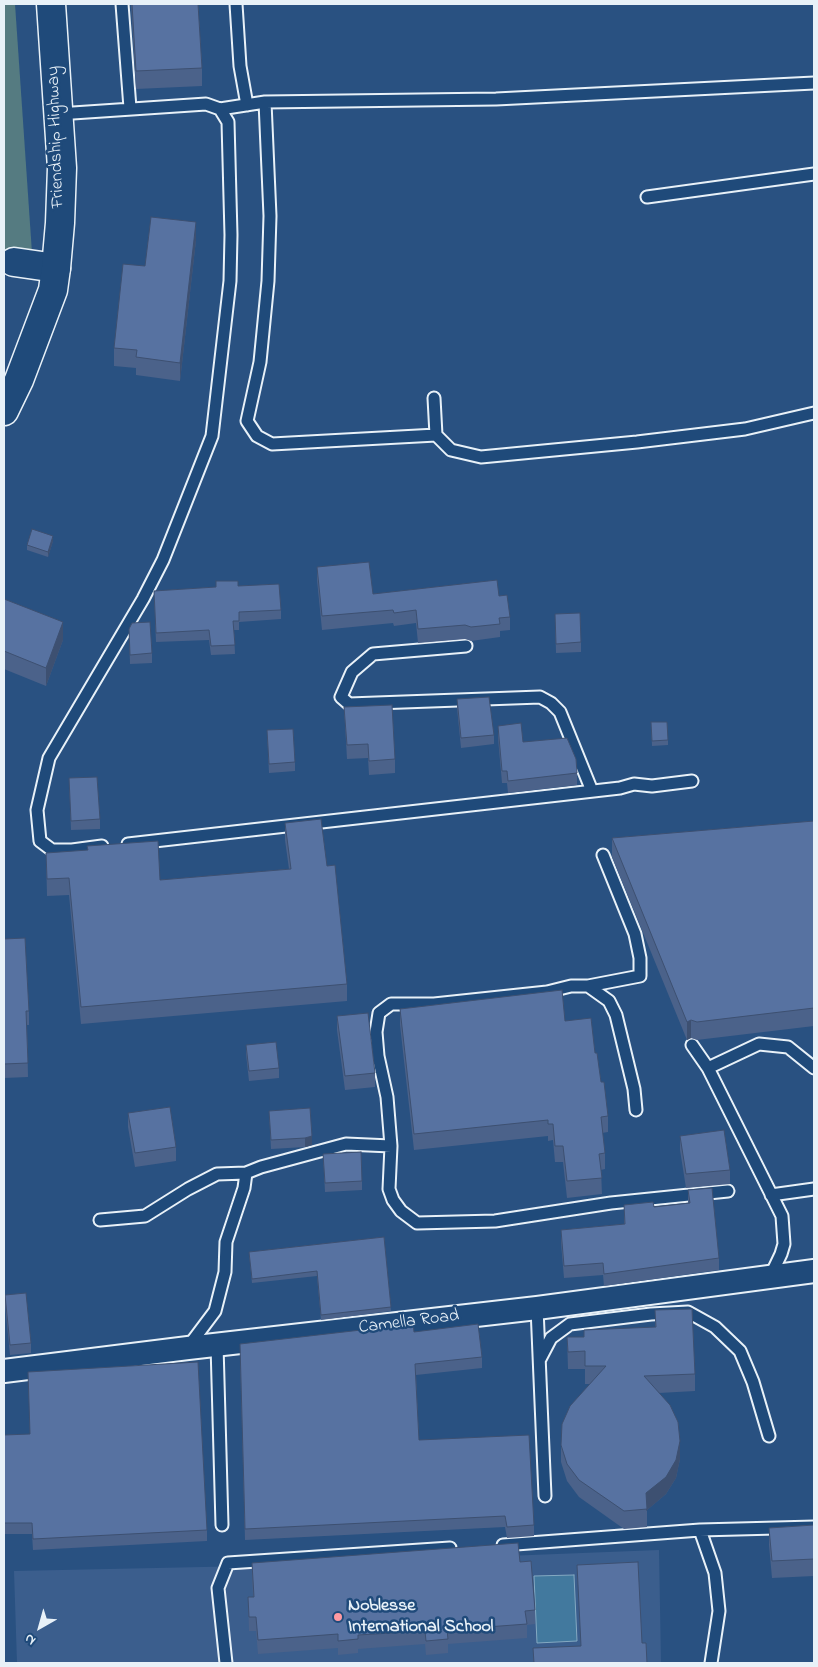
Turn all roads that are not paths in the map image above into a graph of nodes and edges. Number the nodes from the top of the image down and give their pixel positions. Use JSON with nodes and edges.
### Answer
{"nodes":[{"id":1,"x":51,"y":4,"type":"edge"},
{"id":2,"x":122,"y":4,"type":"edge"},
{"id":3,"x":236,"y":4,"type":"edge"},
{"id":4,"x":814,"y":83,"type":"edge"},
{"id":5,"x":265,"y":102,"type":"junction"},
{"id":6,"x":247,"y":105,"type":"junction"},
{"id":7,"x":130,"y":108,"type":"junction"},
{"id":8,"x":220,"y":109,"type":"junction"},
{"id":9,"x":58,"y":114,"type":"junction"},
{"id":10,"x":814,"y":174,"type":"edge"},
{"id":11,"x":647,"y":197,"type":"dead end"},
{"id":12,"x":9,"y":262,"type":"edge"},
{"id":13,"x":56,"y":268,"type":"junction"},
{"id":14,"x":434,"y":398,"type":"dead end"},
{"id":15,"x":4,"y":411,"type":"edge"},
{"id":16,"x":814,"y":413,"type":"edge"},
{"id":17,"x":436,"y":435,"type":"junction"},
{"id":18,"x":466,"y":646,"type":"dead end"},
{"id":19,"x":692,"y":781,"type":"dead end"},
{"id":20,"x":592,"y":790,"type":"junction"},
{"id":21,"x":603,"y":855,"type":"dead end"},
{"id":22,"x":588,"y":986,"type":"junction"},
{"id":23,"x":692,"y":1045,"type":"dead end"},
{"id":24,"x":708,"y":1068,"type":"junction"},
{"id":25,"x":814,"y":1068,"type":"edge"},
{"id":26,"x":636,"y":1110,"type":"dead end"},
{"id":27,"x":391,"y":1146,"type":"junction"},
{"id":28,"x":246,"y":1173,"type":"junction"},
{"id":29,"x":814,"y":1188,"type":"edge"},
{"id":30,"x":728,"y":1191,"type":"dead end"},
{"id":31,"x":771,"y":1195,"type":"junction"},
{"id":32,"x":100,"y":1220,"type":"dead end"},
{"id":33,"x":814,"y":1271,"type":"edge"},
{"id":34,"x":770,"y":1277,"type":"junction"},
{"id":35,"x":537,"y":1308,"type":"junction"},
{"id":36,"x":217,"y":1346,"type":"junction"},
{"id":37,"x":188,"y":1348,"type":"junction"},
{"id":38,"x":540,"y":1359,"type":"junction"},
{"id":39,"x":4,"y":1371,"type":"edge"},
{"id":40,"x":769,"y":1436,"type":"dead end"},
{"id":41,"x":545,"y":1496,"type":"dead end"},
{"id":42,"x":222,"y":1525,"type":"dead end"},
{"id":43,"x":814,"y":1527,"type":"edge"},
{"id":44,"x":700,"y":1530,"type":"junction"},
{"id":45,"x":492,"y":1546,"type":"edge"},
{"id":46,"x":463,"y":1548,"type":"edge"},
{"id":47,"x":226,"y":1663,"type":"edge"},
{"id":48,"x":711,"y":1663,"type":"edge"}],
"edges":[{"from":1,"to":9,"type":"main road","name":"Friendship Highway"},
{"from":2,"to":7,"type":"lane"},
{"from":3,"to":6,"type":"lane"},
{"from":4,"to":5,"type":"lane"},
{"from":5,"to":6,"type":"lane"},
{"from":5,"to":17,"type":"lane"},
{"from":6,"to":8,"type":"lane"},
{"from":7,"to":8,"type":"lane"},
{"from":7,"to":9,"type":"lane"},
{"from":8,"to":20,"type":"lane"},
{"from":9,"to":13,"type":"main road","name":"Friendship Highway"},
{"from":10,"to":11,"type":"lane"},
{"from":12,"to":13,"type":"main road"},
{"from":13,"to":15,"type":"main road","name":"Friendship Highway"},
{"from":14,"to":17,"type":"lane"},
{"from":16,"to":17,"type":"lane"},
{"from":18,"to":20,"type":"lane"},
{"from":19,"to":20,"type":"lane"},
{"from":21,"to":22,"type":"lane"},
{"from":22,"to":26,"type":"lane"},
{"from":22,"to":27,"type":"lane"},
{"from":23,"to":24,"type":"lane"},
{"from":24,"to":25,"type":"lane"},
{"from":24,"to":31,"type":"lane"},
{"from":27,"to":28,"type":"lane"},
{"from":27,"to":30,"type":"lane"},
{"from":28,"to":32,"type":"lane"},
{"from":28,"to":37,"type":"lane"},
{"from":29,"to":31,"type":"lane"},
{"from":31,"to":34,"type":"lane"},
{"from":33,"to":34,"type":"street","name":"Camella Road"},
{"from":34,"to":35,"type":"street","name":"Camella Road"},
{"from":35,"to":36,"type":"street","name":"Camella Road"},
{"from":35,"to":38,"type":"lane"},
{"from":36,"to":37,"type":"street","name":"Camella Road"},
{"from":36,"to":42,"type":"lane"},
{"from":37,"to":39,"type":"street","name":"Camella Road"},
{"from":38,"to":40,"type":"lane"},
{"from":38,"to":41,"type":"lane"},
{"from":43,"to":44,"type":"lane"},
{"from":44,"to":45,"type":"lane"},
{"from":44,"to":48,"type":"lane"},
{"from":46,"to":47,"type":"lane"}]}
